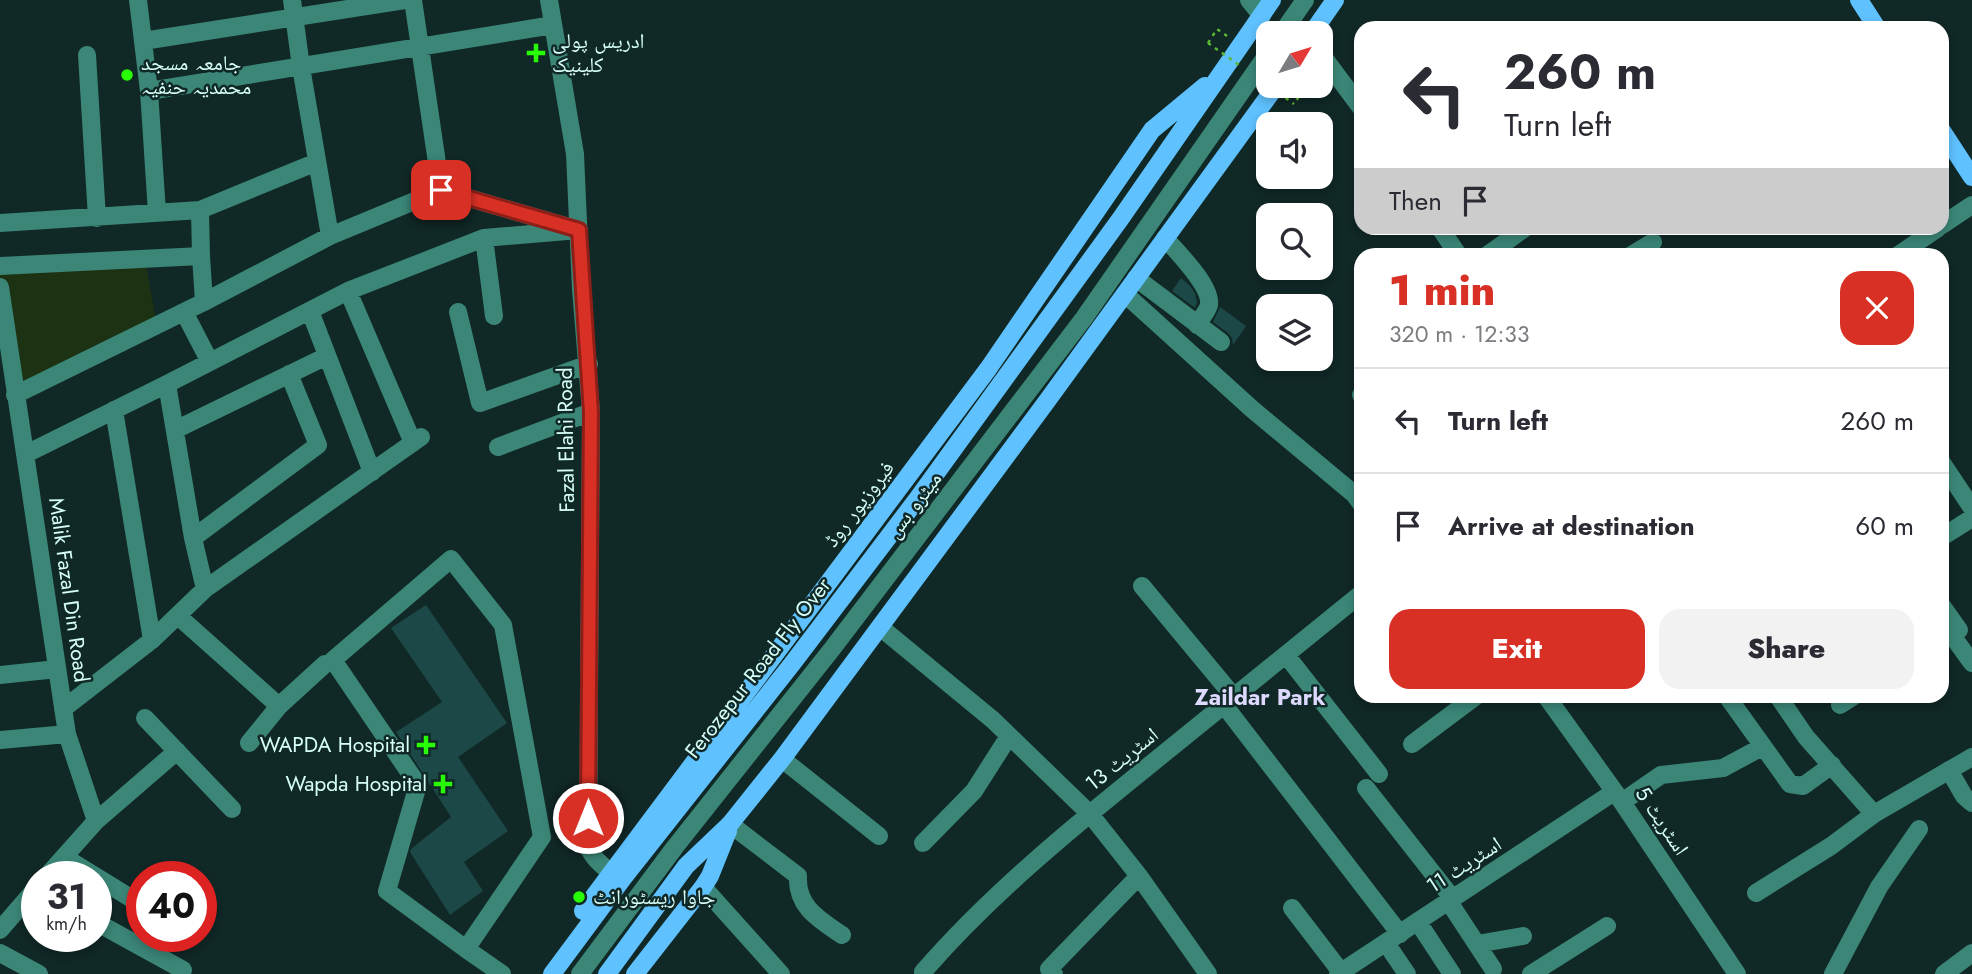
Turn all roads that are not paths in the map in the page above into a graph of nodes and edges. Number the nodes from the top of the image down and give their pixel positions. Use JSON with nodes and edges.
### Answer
{"nodes":[{"id":1,"x":138,"y":0,"type":"edge"},
{"id":2,"x":405,"y":0,"type":"edge"},
{"id":3,"x":413,"y":0,"type":"edge"},
{"id":4,"x":549,"y":0,"type":"edge"},
{"id":5,"x":1249,"y":0,"type":"edge"},
{"id":6,"x":1272,"y":0,"type":"edge"},
{"id":7,"x":1305,"y":0,"type":"edge"},
{"id":8,"x":1335,"y":0,"type":"edge"},
{"id":9,"x":1859,"y":0,"type":"edge"},
{"id":10,"x":293,"y":8,"type":"edge"},
{"id":11,"x":1262,"y":16,"type":"junction"},
{"id":12,"x":1290,"y":21,"type":"edge"},
{"id":13,"x":1320,"y":21,"type":"edge"},
{"id":14,"x":1872,"y":21,"type":"edge"},
{"id":15,"x":553,"y":25,"type":"junction"},
{"id":16,"x":143,"y":41,"type":"junction"},
{"id":17,"x":420,"y":47,"type":"junction"},
{"id":18,"x":87,"y":55,"type":"dead end"},
{"id":19,"x":301,"y":67,"type":"junction"},
{"id":20,"x":1224,"y":70,"type":"junction"},
{"id":21,"x":1256,"y":71,"type":"edge"},
{"id":22,"x":1334,"y":71,"type":"edge"},
{"id":23,"x":149,"y":92,"type":"junction"},
{"id":24,"x":1267,"y":98,"type":"edge"},
{"id":25,"x":1354,"y":98,"type":"edge"},
{"id":26,"x":1949,"y":142,"type":"edge"},
{"id":27,"x":317,"y":162,"type":"junction"},
{"id":28,"x":1972,"y":177,"type":"edge"},
{"id":29,"x":441,"y":190,"type":"junction"},
{"id":30,"x":1972,"y":205,"type":"edge"},
{"id":31,"x":200,"y":210,"type":"junction"},
{"id":32,"x":157,"y":214,"type":"junction"},
{"id":33,"x":97,"y":218,"type":"junction"},
{"id":34,"x":1121,"y":218,"type":"joint"},
{"id":35,"x":1949,"y":220,"type":"edge"},
{"id":36,"x":0,"y":223,"type":"edge"},
{"id":37,"x":579,"y":230,"type":"junction"},
{"id":38,"x":1515,"y":235,"type":"edge"},
{"id":39,"x":1927,"y":235,"type":"edge"},
{"id":40,"x":330,"y":236,"type":"junction"},
{"id":41,"x":484,"y":238,"type":"junction"},
{"id":42,"x":1165,"y":238,"type":"junction"},
{"id":43,"x":1653,"y":242,"type":"dead end"},
{"id":44,"x":1497,"y":248,"type":"edge"},
{"id":45,"x":1643,"y":248,"type":"edge"},
{"id":46,"x":1908,"y":248,"type":"edge"},
{"id":47,"x":201,"y":256,"type":"junction"},
{"id":48,"x":0,"y":266,"type":"edge"},
{"id":49,"x":1136,"y":278,"type":"junction"},
{"id":50,"x":0,"y":287,"type":"edge"},
{"id":51,"x":348,"y":291,"type":"junction"},
{"id":52,"x":0,"y":294,"type":"edge"},
{"id":53,"x":1125,"y":294,"type":"junction"},
{"id":54,"x":204,"y":302,"type":"junction"},
{"id":55,"x":310,"y":310,"type":"junction"},
{"id":56,"x":184,"y":312,"type":"junction"},
{"id":57,"x":457,"y":312,"type":"dead end"},
{"id":58,"x":494,"y":316,"type":"dead end"},
{"id":59,"x":1197,"y":325,"type":"junction"},
{"id":60,"x":1221,"y":342,"type":"dead end"},
{"id":61,"x":327,"y":356,"type":"junction"},
{"id":62,"x":210,"y":362,"type":"junction"},
{"id":63,"x":589,"y":364,"type":"junction"},
{"id":64,"x":289,"y":374,"type":"junction"},
{"id":65,"x":167,"y":384,"type":"junction"},
{"id":66,"x":10,"y":400,"type":"edge"},
{"id":67,"x":114,"y":410,"type":"junction"},
{"id":68,"x":591,"y":412,"type":"junction"},
{"id":69,"x":175,"y":430,"type":"junction"},
{"id":70,"x":498,"y":447,"type":"dead end"},
{"id":71,"x":26,"y":454,"type":"junction"},
{"id":72,"x":372,"y":472,"type":"junction"},
{"id":73,"x":1949,"y":474,"type":"edge"},
{"id":74,"x":1354,"y":494,"type":"edge"},
{"id":75,"x":1972,"y":508,"type":"edge"},
{"id":76,"x":1972,"y":518,"type":"edge"},
{"id":77,"x":1949,"y":533,"type":"edge"},
{"id":78,"x":193,"y":538,"type":"junction"},
{"id":79,"x":1142,"y":586,"type":"dead end"},
{"id":80,"x":205,"y":589,"type":"junction"},
{"id":81,"x":1354,"y":600,"type":"edge"},
{"id":82,"x":178,"y":616,"type":"junction"},
{"id":83,"x":1949,"y":616,"type":"edge"},
{"id":84,"x":880,"y":627,"type":"junction"},
{"id":85,"x":1949,"y":636,"type":"edge"},
{"id":86,"x":1949,"y":639,"type":"edge"},
{"id":87,"x":152,"y":640,"type":"junction"},
{"id":88,"x":1286,"y":655,"type":"junction"},
{"id":89,"x":1972,"y":663,"type":"edge"},
{"id":90,"x":325,"y":664,"type":"dead end"},
{"id":91,"x":57,"y":669,"type":"junction"},
{"id":92,"x":0,"y":675,"type":"edge"},
{"id":93,"x":1229,"y":701,"type":"junction"},
{"id":94,"x":1467,"y":703,"type":"edge"},
{"id":95,"x":1551,"y":703,"type":"edge"},
{"id":96,"x":1732,"y":703,"type":"edge"},
{"id":97,"x":1783,"y":703,"type":"edge"},
{"id":98,"x":279,"y":706,"type":"junction"},
{"id":99,"x":63,"y":709,"type":"junction"},
{"id":100,"x":145,"y":718,"type":"dead end"},
{"id":101,"x":67,"y":734,"type":"junction"},
{"id":102,"x":1009,"y":736,"type":"junction"},
{"id":103,"x":0,"y":740,"type":"edge"},
{"id":104,"x":249,"y":743,"type":"dead end"},
{"id":105,"x":1412,"y":744,"type":"dead end"},
{"id":106,"x":1762,"y":747,"type":"junction"},
{"id":107,"x":177,"y":751,"type":"junction"},
{"id":108,"x":1972,"y":757,"type":"edge"},
{"id":109,"x":782,"y":759,"type":"junction"},
{"id":110,"x":1832,"y":765,"type":"junction"},
{"id":111,"x":1949,"y":770,"type":"junction"},
{"id":112,"x":1379,"y":774,"type":"dead end"},
{"id":113,"x":1366,"y":788,"type":"dead end"},
{"id":114,"x":1618,"y":797,"type":"junction"},
{"id":115,"x":1972,"y":803,"type":"edge"},
{"id":116,"x":232,"y":809,"type":"dead end"},
{"id":117,"x":1090,"y":814,"type":"junction"},
{"id":118,"x":1874,"y":814,"type":"junction"},
{"id":119,"x":96,"y":821,"type":"junction"},
{"id":120,"x":730,"y":824,"type":"junction"},
{"id":121,"x":1919,"y":829,"type":"dead end"},
{"id":122,"x":879,"y":836,"type":"dead end"},
{"id":123,"x":923,"y":843,"type":"dead end"},
{"id":124,"x":64,"y":857,"type":"junction"},
{"id":125,"x":60,"y":861,"type":"edge"},
{"id":126,"x":611,"y":873,"type":"junction"},
{"id":127,"x":1139,"y":876,"type":"junction"},
{"id":128,"x":703,"y":887,"type":"junction"},
{"id":129,"x":1756,"y":893,"type":"dead end"},
{"id":130,"x":126,"y":895,"type":"edge"},
{"id":131,"x":1451,"y":901,"type":"junction"},
{"id":132,"x":21,"y":906,"type":"edge"},
{"id":133,"x":1292,"y":908,"type":"dead end"},
{"id":134,"x":1418,"y":922,"type":"junction"},
{"id":135,"x":1607,"y":926,"type":"dead end"},
{"id":136,"x":0,"y":930,"type":"edge"},
{"id":137,"x":112,"y":931,"type":"edge"},
{"id":138,"x":842,"y":935,"type":"dead end"},
{"id":139,"x":1523,"y":936,"type":"dead end"},
{"id":140,"x":1393,"y":938,"type":"junction"},
{"id":141,"x":1476,"y":944,"type":"junction"},
{"id":142,"x":466,"y":948,"type":"junction"},
{"id":143,"x":0,"y":953,"type":"edge"},
{"id":144,"x":1972,"y":953,"type":"edge"},
{"id":145,"x":1493,"y":969,"type":"dead end"},
{"id":146,"x":183,"y":970,"type":"dead end"},
{"id":147,"x":923,"y":972,"type":"edge"},
{"id":148,"x":1339,"y":973,"type":"edge"},
{"id":149,"x":39,"y":974,"type":"edge"},
{"id":150,"x":502,"y":974,"type":"edge"},
{"id":151,"x":539,"y":974,"type":"edge"},
{"id":152,"x":552,"y":974,"type":"edge"},
{"id":153,"x":580,"y":974,"type":"edge"},
{"id":154,"x":607,"y":974,"type":"edge"},
{"id":155,"x":635,"y":974,"type":"edge"},
{"id":156,"x":781,"y":974,"type":"edge"},
{"id":157,"x":1054,"y":974,"type":"edge"},
{"id":158,"x":1208,"y":974,"type":"edge"},
{"id":159,"x":1407,"y":974,"type":"edge"},
{"id":160,"x":1452,"y":974,"type":"edge"},
{"id":161,"x":1531,"y":974,"type":"edge"},
{"id":162,"x":1737,"y":974,"type":"edge"},
{"id":163,"x":1833,"y":974,"type":"edge"},
{"id":164,"x":1944,"y":974,"type":"edge"}],
"edges":[{"from":1,"to":16,"type":"street"},
{"from":2,"to":10,"type":"street"},
{"from":3,"to":17,"type":"street"},
{"from":4,"to":15,"type":"street","name":"Fazal Elahi Road"},
{"from":5,"to":11,"type":"street"},
{"from":6,"to":11,"type":"main road","name":"فیروزپور روڈ"},
{"from":7,"to":12,"type":"street"},
{"from":8,"to":13,"type":"main road"},
{"from":9,"to":14,"type":"main road"},
{"from":10,"to":16,"type":"street"},
{"from":10,"to":19,"type":"street"},
{"from":11,"to":20,"type":"main road","name":"فیروزپور روڈ"},
{"from":15,"to":17,"type":"street"},
{"from":15,"to":37,"type":"street","name":"Fazal Elahi Road"},
{"from":16,"to":23,"type":"street"},
{"from":17,"to":19,"type":"street"},
{"from":17,"to":29,"type":"street"},
{"from":18,"to":33,"type":"street"},
{"from":19,"to":23,"type":"street"},
{"from":19,"to":27,"type":"street"},
{"from":20,"to":34,"type":"main road","name":"فیروزپور روڈ"},
{"from":20,"to":126,"type":"main road","name":"فیروزپور روڈ"},
{"from":21,"to":153,"type":"street","name":"میٹرو بس","bridge":true},
{"from":22,"to":25,"type":"street"},
{"from":23,"to":32,"type":"street"},
{"from":24,"to":42,"type":"main road"},
{"from":26,"to":28,"type":"main road"},
{"from":27,"to":31,"type":"street"},
{"from":27,"to":40,"type":"street"},
{"from":29,"to":37,"type":"street"},
{"from":29,"to":40,"type":"street"},
{"from":30,"to":35,"type":"street"},
{"from":31,"to":32,"type":"street"},
{"from":31,"to":47,"type":"street"},
{"from":32,"to":33,"type":"street"},
{"from":33,"to":36,"type":"street"},
{"from":34,"to":152,"type":"main road","name":"Ferozepur Road Fly Over"},
{"from":37,"to":41,"type":"street"},
{"from":37,"to":63,"type":"street","name":"Fazal Elahi Road"},
{"from":38,"to":44,"type":"street"},
{"from":39,"to":46,"type":"street"},
{"from":40,"to":54,"type":"street"},
{"from":41,"to":51,"type":"street"},
{"from":41,"to":58,"type":"street"},
{"from":42,"to":49,"type":"main road"},
{"from":42,"to":59,"type":"street"},
{"from":43,"to":45,"type":"street"},
{"from":47,"to":48,"type":"street"},
{"from":47,"to":54,"type":"street"},
{"from":49,"to":53,"type":"main road"},
{"from":49,"to":59,"type":"street"},
{"from":50,"to":52,"type":"street","name":"Malik Fazal Din Road"},
{"from":51,"to":55,"type":"street"},
{"from":51,"to":72,"type":"street"},
{"from":52,"to":66,"type":"street","name":"Malik Fazal Din Road"},
{"from":53,"to":74,"type":"street"},
{"from":53,"to":84,"type":"main road"},
{"from":54,"to":56,"type":"street"},
{"from":55,"to":61,"type":"street"},
{"from":55,"to":62,"type":"street"},
{"from":56,"to":62,"type":"street"},
{"from":56,"to":66,"type":"street"},
{"from":57,"to":63,"type":"street"},
{"from":59,"to":60,"type":"street"},
{"from":61,"to":64,"type":"street"},
{"from":61,"to":72,"type":"street"},
{"from":62,"to":65,"type":"street"},
{"from":63,"to":68,"type":"street","name":"Fazal Elahi Road"},
{"from":64,"to":69,"type":"street"},
{"from":64,"to":78,"type":"street"},
{"from":65,"to":67,"type":"street"},
{"from":65,"to":69,"type":"street"},
{"from":66,"to":71,"type":"street","name":"Malik Fazal Din Road"},
{"from":67,"to":71,"type":"street"},
{"from":67,"to":87,"type":"street"},
{"from":68,"to":70,"type":"street"},
{"from":68,"to":126,"type":"street","name":"Fazal Elahi Road"},
{"from":69,"to":78,"type":"street"},
{"from":71,"to":91,"type":"street","name":"Malik Fazal Din Road"},
{"from":72,"to":80,"type":"street"},
{"from":73,"to":75,"type":"street"},
{"from":76,"to":77,"type":"street"},
{"from":78,"to":80,"type":"street"},
{"from":79,"to":93,"type":"street"},
{"from":80,"to":82,"type":"street"},
{"from":81,"to":88,"type":"street","name":"اسٹریٹ 13"},
{"from":82,"to":87,"type":"street"},
{"from":82,"to":98,"type":"street"},
{"from":83,"to":85,"type":"street"},
{"from":84,"to":102,"type":"street"},
{"from":84,"to":109,"type":"main road"},
{"from":86,"to":89,"type":"street"},
{"from":87,"to":99,"type":"street"},
{"from":88,"to":93,"type":"street","name":"اسٹریٹ 13"},
{"from":88,"to":112,"type":"street"},
{"from":90,"to":98,"type":"street"},
{"from":91,"to":92,"type":"street"},
{"from":91,"to":99,"type":"street","name":"Malik Fazal Din Road"},
{"from":93,"to":117,"type":"street","name":"اسٹریٹ 13"},
{"from":93,"to":140,"type":"street"},
{"from":94,"to":105,"type":"street"},
{"from":95,"to":114,"type":"street","name":"اسٹریٹ 5"},
{"from":96,"to":106,"type":"street"},
{"from":97,"to":110,"type":"street"},
{"from":98,"to":104,"type":"street"},
{"from":99,"to":101,"type":"street","name":"Malik Fazal Din Road"},
{"from":100,"to":107,"type":"street"},
{"from":101,"to":103,"type":"street"},
{"from":101,"to":119,"type":"street","name":"Malik Fazal Din Road"},
{"from":102,"to":117,"type":"street"},
{"from":102,"to":123,"type":"street"},
{"from":106,"to":110,"type":"street"},
{"from":106,"to":114,"type":"street","name":"اسٹریٹ 11"},
{"from":107,"to":116,"type":"street"},
{"from":107,"to":119,"type":"street"},
{"from":108,"to":111,"type":"street"},
{"from":109,"to":120,"type":"main road"},
{"from":109,"to":122,"type":"street"},
{"from":110,"to":118,"type":"street"},
{"from":111,"to":115,"type":"street"},
{"from":111,"to":118,"type":"street"},
{"from":113,"to":131,"type":"street"},
{"from":114,"to":131,"type":"street","name":"اسٹریٹ 11"},
{"from":114,"to":162,"type":"street","name":"اسٹریٹ 5"},
{"from":117,"to":127,"type":"street"},
{"from":117,"to":147,"type":"street","name":"اسٹریٹ 13"},
{"from":118,"to":129,"type":"street"},
{"from":119,"to":124,"type":"street"},
{"from":120,"to":128,"type":"main road"},
{"from":120,"to":138,"type":"street"},
{"from":120,"to":154,"type":"main road"},
{"from":121,"to":163,"type":"street"},
{"from":124,"to":125,"type":"street"},
{"from":124,"to":130,"type":"street"},
{"from":126,"to":151,"type":"main road","name":"فیروزپور روڈ"},
{"from":127,"to":157,"type":"street"},
{"from":127,"to":158,"type":"street"},
{"from":128,"to":155,"type":"main road"},
{"from":128,"to":156,"type":"street"},
{"from":131,"to":134,"type":"street","name":"اسٹریٹ 11"},
{"from":131,"to":141,"type":"street"},
{"from":132,"to":136,"type":"street"},
{"from":133,"to":148,"type":"street"},
{"from":134,"to":140,"type":"street","name":"اسٹریٹ 11"},
{"from":134,"to":160,"type":"street"},
{"from":135,"to":161,"type":"street"},
{"from":137,"to":146,"type":"street"},
{"from":139,"to":141,"type":"street"},
{"from":140,"to":148,"type":"street","name":"اسٹریٹ 11"},
{"from":140,"to":159,"type":"street"},
{"from":141,"to":145,"type":"street"},
{"from":142,"to":142,"type":"street"},
{"from":142,"to":150,"type":"street"},
{"from":143,"to":149,"type":"street"},
{"from":144,"to":164,"type":"street"}]}
